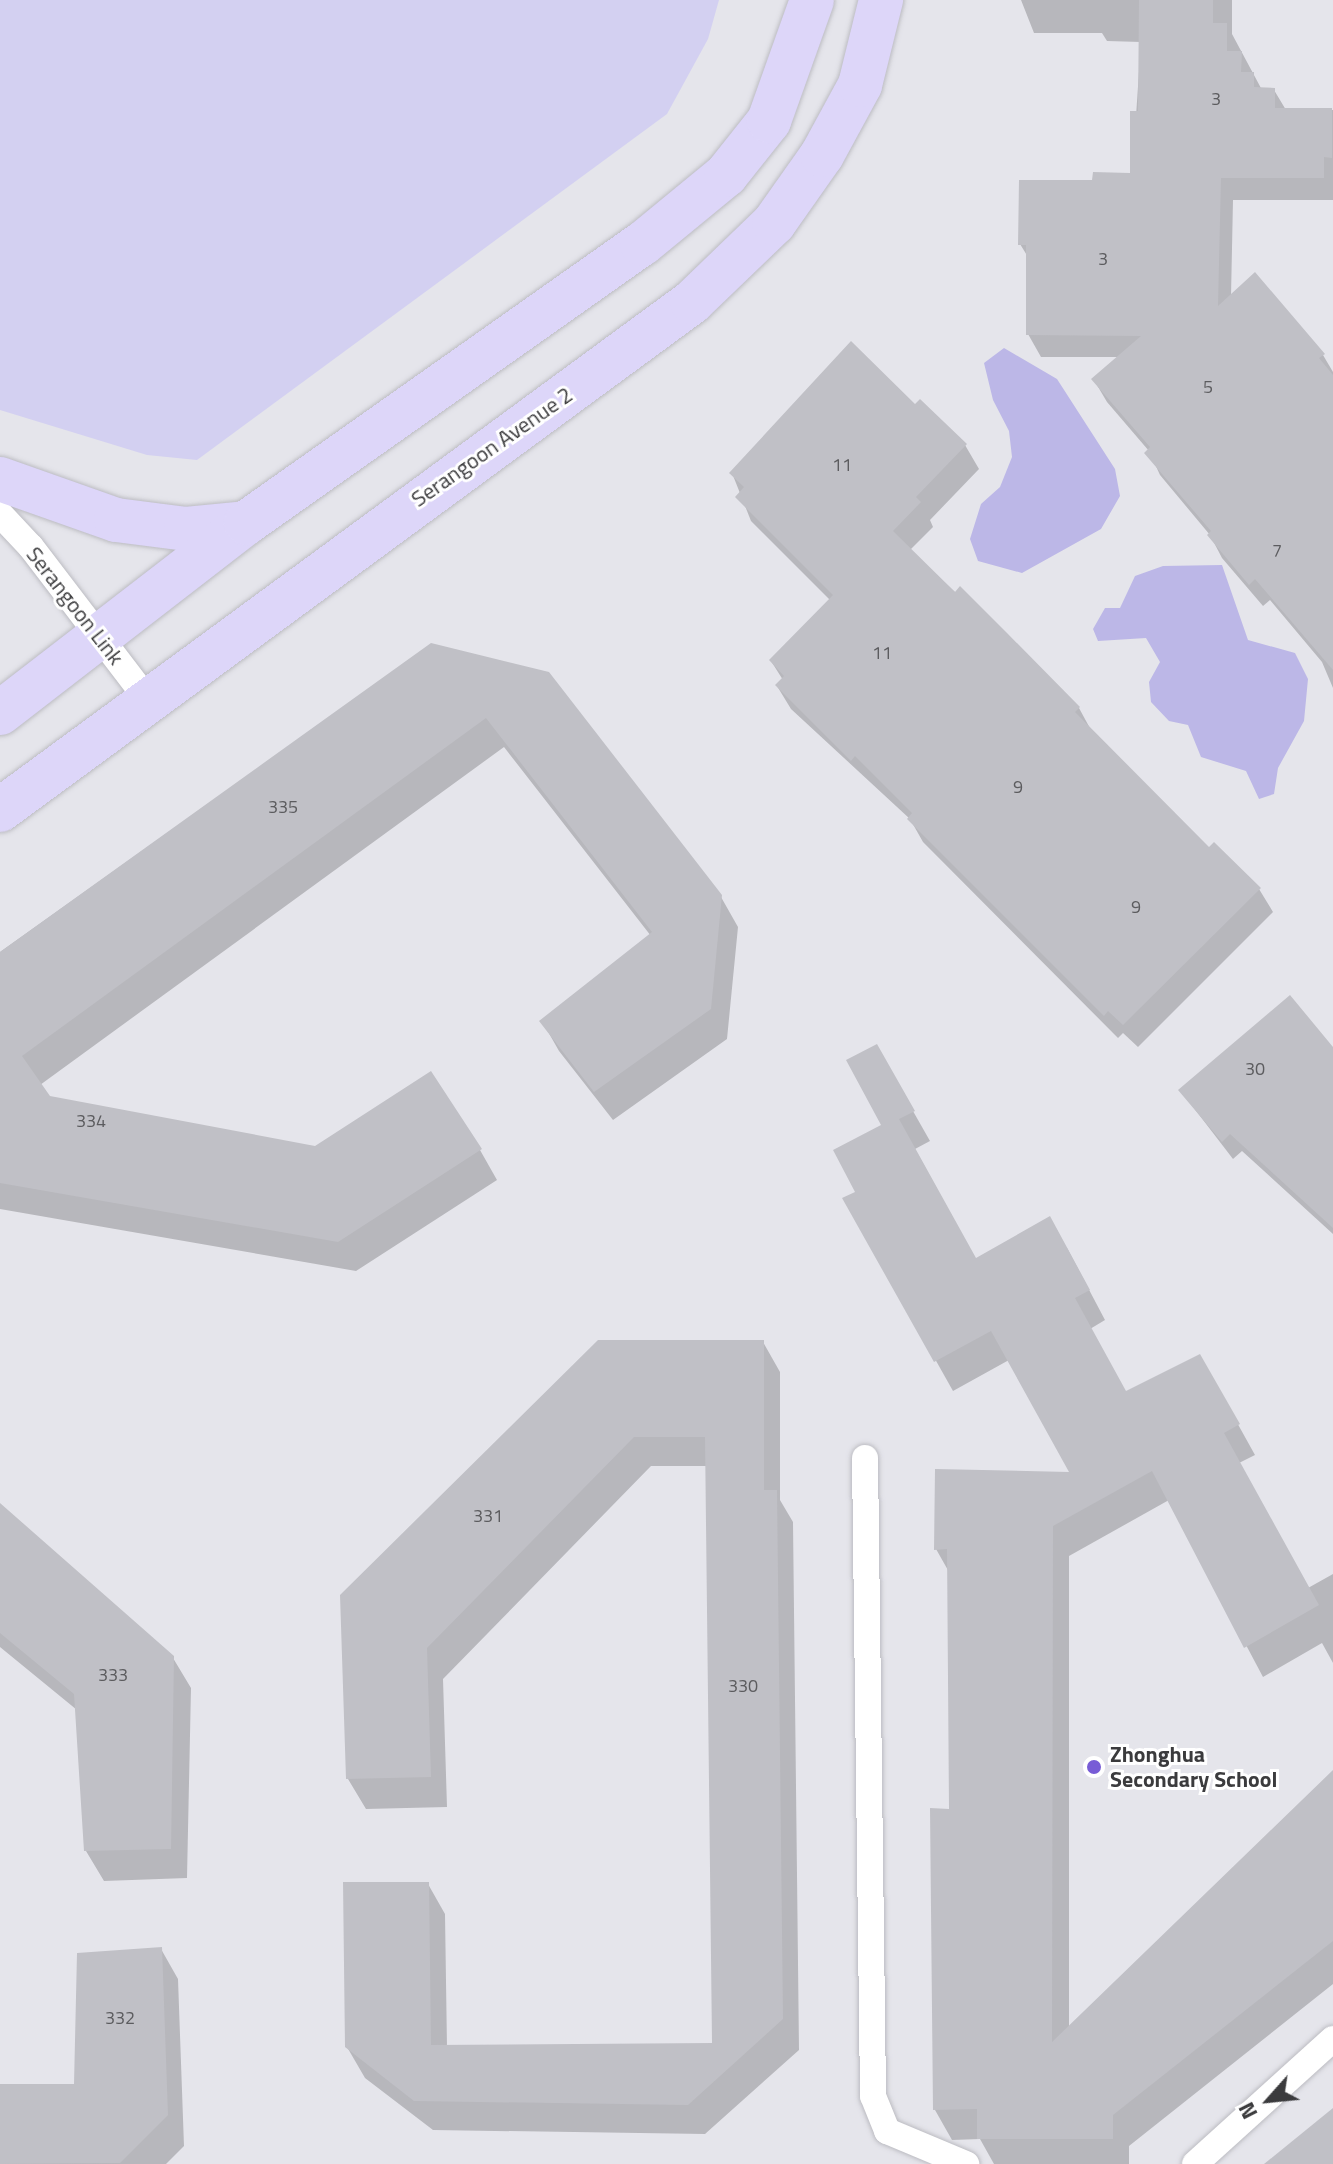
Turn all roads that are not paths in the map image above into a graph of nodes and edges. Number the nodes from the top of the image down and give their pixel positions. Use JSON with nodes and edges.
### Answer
{"nodes":[{"id":1,"x":812,"y":0,"type":"edge"},
{"id":2,"x":881,"y":0,"type":"edge"},
{"id":3,"x":0,"y":479,"type":"edge"},
{"id":4,"x":0,"y":514,"type":"edge"},
{"id":5,"x":246,"y":523,"type":"junction"},
{"id":6,"x":100,"y":636,"type":"junction"},
{"id":7,"x":148,"y":700,"type":"junction"},
{"id":8,"x":0,"y":713,"type":"edge"},
{"id":9,"x":0,"y":810,"type":"edge"},
{"id":10,"x":865,"y":1458,"type":"dead end"},
{"id":11,"x":1333,"y":2039,"type":"edge"},
{"id":12,"x":966,"y":2164,"type":"edge"},
{"id":13,"x":1195,"y":2164,"type":"edge"}],
"edges":[{"from":1,"to":5,"type":"main road"},
{"from":2,"to":7,"type":"main road","name":"Serangoon Avenue 2"},
{"from":3,"to":5,"type":"main road"},
{"from":4,"to":6,"type":"lane","name":"Serangoon Link"},
{"from":5,"to":6,"type":"main road"},
{"from":6,"to":7,"type":"lane","name":"Serangoon Link"},
{"from":6,"to":8,"type":"main road"},
{"from":7,"to":9,"type":"main road","name":"Serangoon Avenue 2"},
{"from":10,"to":12,"type":"lane"},
{"from":11,"to":13,"type":"lane"}]}
